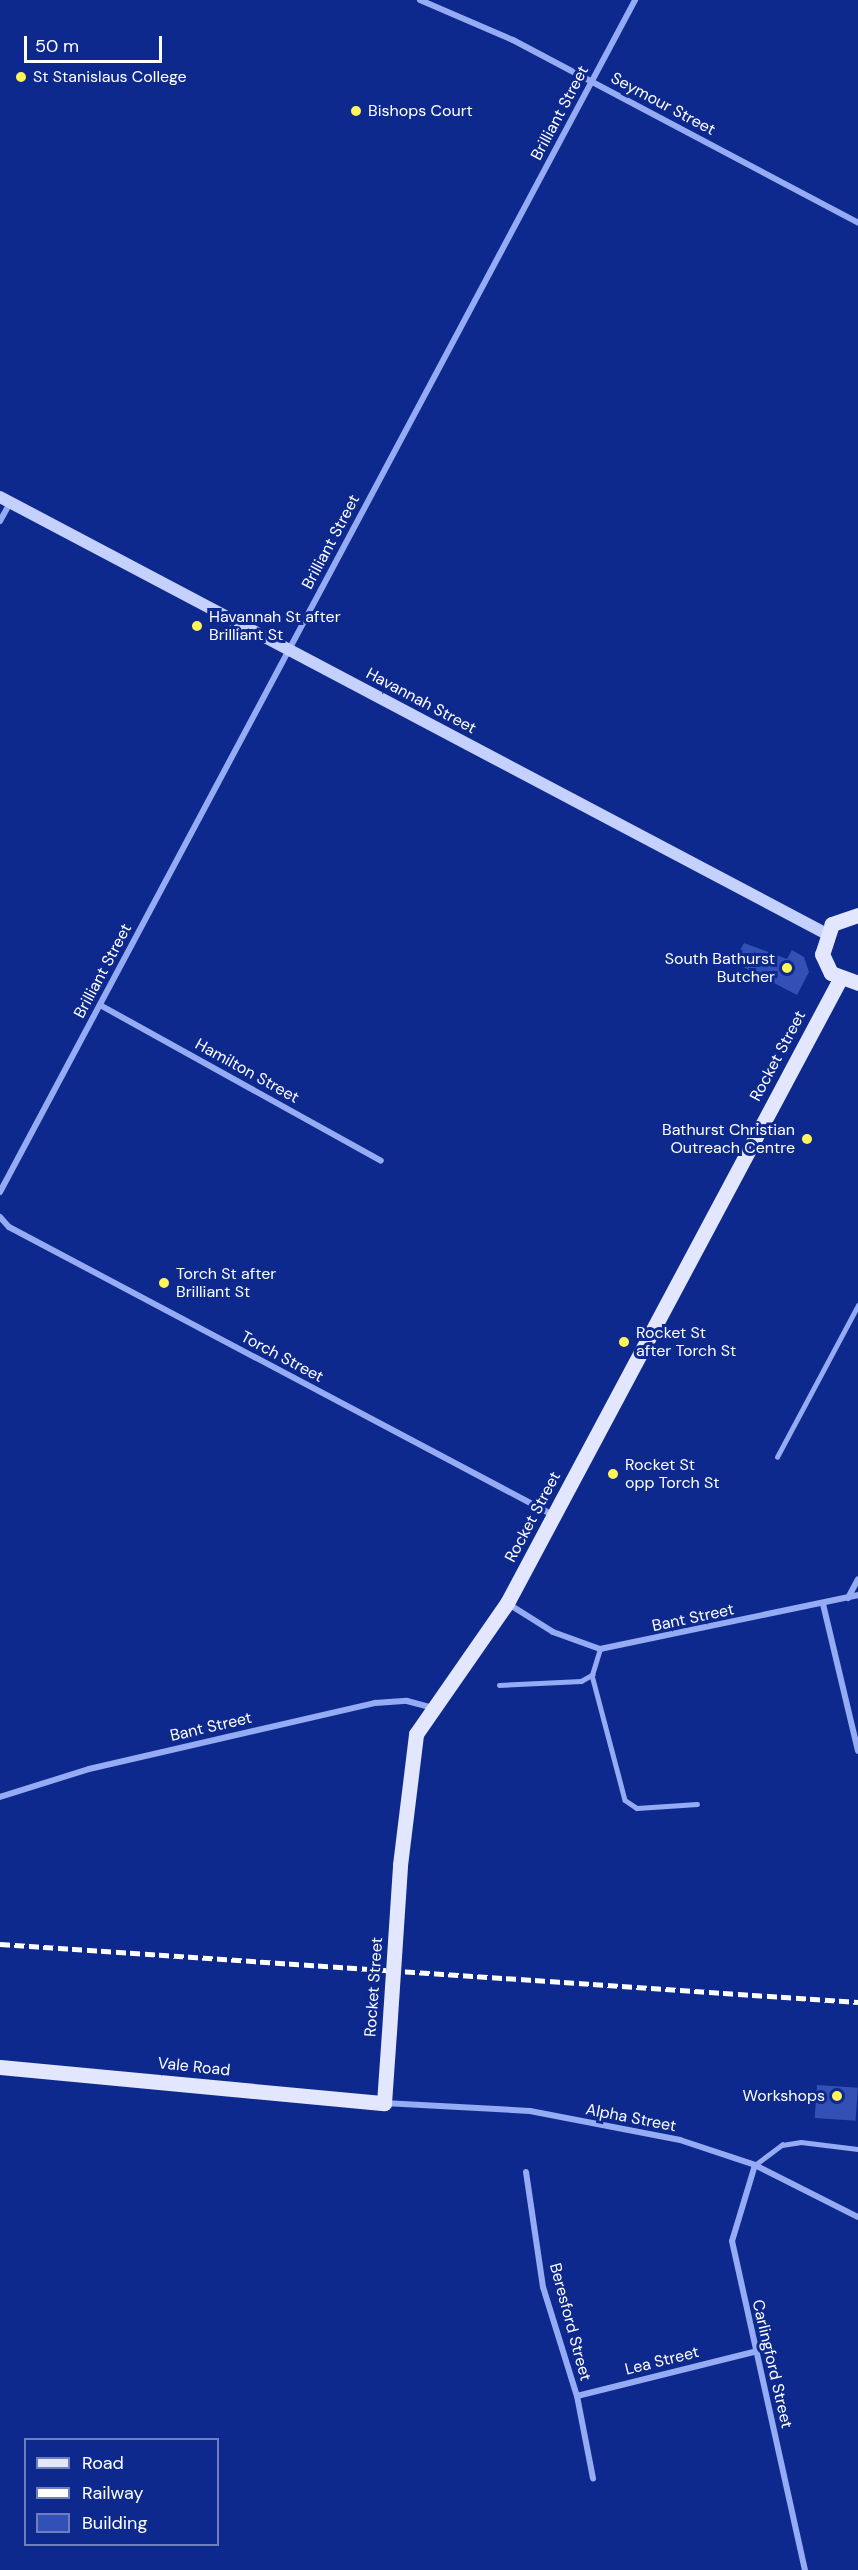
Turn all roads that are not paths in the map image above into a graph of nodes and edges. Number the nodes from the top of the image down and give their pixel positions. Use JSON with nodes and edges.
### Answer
{"nodes":[{"id":1,"x":420,"y":0,"type":"edge"},
{"id":2,"x":635,"y":0,"type":"edge"},
{"id":3,"x":592,"y":81,"type":"junction"},
{"id":4,"x":858,"y":224,"type":"edge"},
{"id":5,"x":5,"y":500,"type":"edge"},
{"id":6,"x":0,"y":521,"type":"edge"},
{"id":7,"x":289,"y":649,"type":"junction"},
{"id":8,"x":858,"y":915,"type":"edge"},
{"id":9,"x":825,"y":933,"type":"junction"},
{"id":10,"x":840,"y":979,"type":"junction"},
{"id":11,"x":858,"y":982,"type":"edge"},
{"id":12,"x":100,"y":1005,"type":"junction"},
{"id":13,"x":381,"y":1161,"type":"dead end"},
{"id":14,"x":0,"y":1192,"type":"edge"},
{"id":15,"x":0,"y":1217,"type":"edge"},
{"id":16,"x":858,"y":1305,"type":"edge"},
{"id":17,"x":777,"y":1457,"type":"dead end"},
{"id":18,"x":555,"y":1515,"type":"junction"},
{"id":19,"x":858,"y":1579,"type":"edge"},
{"id":20,"x":858,"y":1595,"type":"edge"},
{"id":21,"x":848,"y":1598,"type":"junction"},
{"id":22,"x":507,"y":1603,"type":"junction"},
{"id":23,"x":823,"y":1604,"type":"junction"},
{"id":24,"x":600,"y":1650,"type":"junction"},
{"id":25,"x":592,"y":1675,"type":"junction"},
{"id":26,"x":499,"y":1685,"type":"dead end"},
{"id":27,"x":430,"y":1707,"type":"junction"},
{"id":28,"x":858,"y":1751,"type":"edge"},
{"id":29,"x":0,"y":1797,"type":"edge"},
{"id":30,"x":697,"y":1804,"type":"dead end"},
{"id":31,"x":0,"y":2067,"type":"edge"},
{"id":32,"x":384,"y":2103,"type":"junction"},
{"id":33,"x":858,"y":2149,"type":"edge"},
{"id":34,"x":755,"y":2164,"type":"junction"},
{"id":35,"x":526,"y":2172,"type":"dead end"},
{"id":36,"x":858,"y":2217,"type":"edge"},
{"id":37,"x":754,"y":2352,"type":"junction"},
{"id":38,"x":577,"y":2396,"type":"junction"},
{"id":39,"x":593,"y":2478,"type":"dead end"},
{"id":40,"x":805,"y":2570,"type":"edge"}],
"edges":[{"from":1,"to":3,"type":"street","name":"Seymour Street"},
{"from":2,"to":3,"type":"street","name":"Brilliant Street"},
{"from":3,"to":4,"type":"street","name":"Seymour Street"},
{"from":3,"to":7,"type":"street","name":"Brilliant Street"},
{"from":5,"to":6,"type":"street"},
{"from":5,"to":7,"type":"street","name":"Havannah Street"},
{"from":7,"to":9,"type":"street","name":"Havannah Street"},
{"from":7,"to":12,"type":"street","name":"Brilliant Street"},
{"from":8,"to":9,"type":"main road"},
{"from":9,"to":10,"type":"main road"},
{"from":10,"to":11,"type":"main road"},
{"from":10,"to":18,"type":"main road","name":"Rocket Street"},
{"from":12,"to":13,"type":"street","name":"Hamilton Street"},
{"from":12,"to":14,"type":"street","name":"Brilliant Street"},
{"from":15,"to":18,"type":"street","name":"Torch Street"},
{"from":16,"to":17,"type":"lane"},
{"from":18,"to":22,"type":"main road","name":"Rocket Street"},
{"from":19,"to":21,"type":"street"},
{"from":20,"to":21,"type":"street","name":"Bant Street"},
{"from":21,"to":23,"type":"street","name":"Bant Street"},
{"from":22,"to":24,"type":"street"},
{"from":22,"to":27,"type":"main road","name":"Rocket Street"},
{"from":23,"to":24,"type":"street","name":"Bant Street"},
{"from":23,"to":28,"type":"street"},
{"from":24,"to":25,"type":"lane"},
{"from":25,"to":26,"type":"lane"},
{"from":25,"to":30,"type":"lane"},
{"from":27,"to":29,"type":"street","name":"Bant Street"},
{"from":27,"to":32,"type":"main road","name":"Rocket Street","bridge":true},
{"from":31,"to":32,"type":"main road","name":"Vale Road"},
{"from":32,"to":34,"type":"street","name":"Alpha Street"},
{"from":33,"to":34,"type":"lane"},
{"from":34,"to":36,"type":"street","name":"Alpha Street"},
{"from":34,"to":37,"type":"street","name":"Carlingford Street"},
{"from":35,"to":38,"type":"street","name":"Beresford Street"},
{"from":37,"to":38,"type":"street","name":"Lea Street"},
{"from":37,"to":40,"type":"street","name":"Carlingford Street"},
{"from":38,"to":39,"type":"street","name":"Beresford Street"}]}
